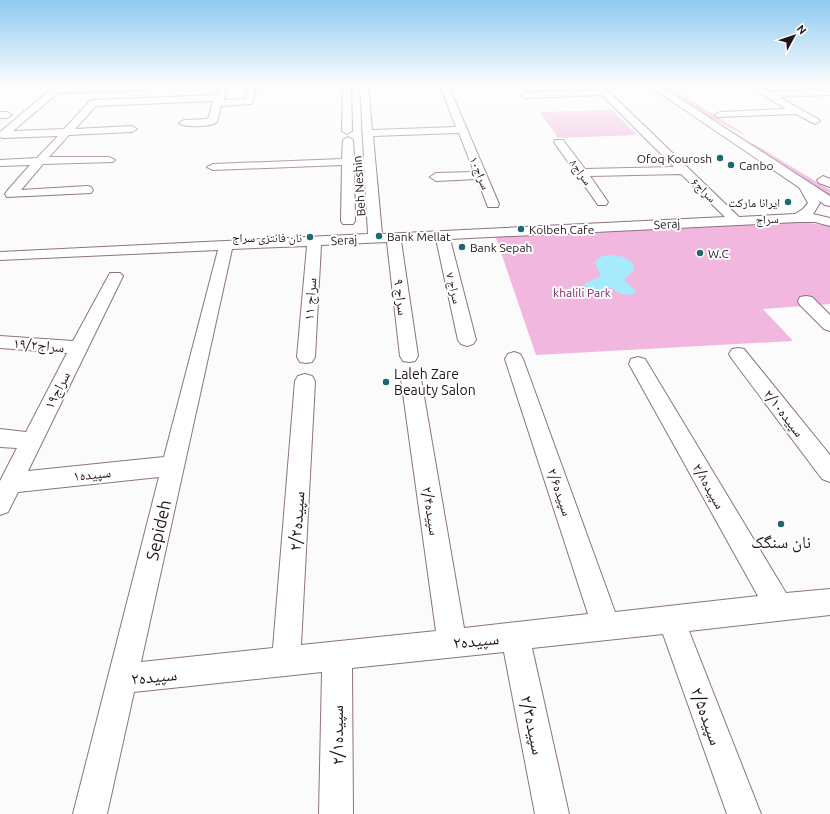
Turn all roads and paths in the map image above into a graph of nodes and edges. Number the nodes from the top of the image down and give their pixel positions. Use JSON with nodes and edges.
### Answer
{"nodes":[{"id":1,"x":17,"y":123,"type":"edge"},
{"id":2,"x":74,"y":123,"type":"edge"},
{"id":3,"x":347,"y":123,"type":"edge"},
{"id":4,"x":367,"y":123,"type":"edge"},
{"id":5,"x":458,"y":123,"type":"edge"},
{"id":6,"x":635,"y":123,"type":"edge"},
{"id":7,"x":710,"y":123,"type":"edge"},
{"id":8,"x":733,"y":123,"type":"edge"},
{"id":9,"x":738,"y":126,"type":"dead end"},
{"id":10,"x":132,"y":129,"type":"dead end"},
{"id":11,"x":461,"y":130,"type":"junction"},
{"id":12,"x":65,"y":133,"type":"junction"},
{"id":13,"x":368,"y":133,"type":"junction"},
{"id":14,"x":756,"y":137,"type":"dead end"},
{"id":15,"x":734,"y":139,"type":"junction"},
{"id":16,"x":559,"y":142,"type":"dead end"},
{"id":17,"x":109,"y":160,"type":"dead end"},
{"id":18,"x":40,"y":161,"type":"junction"},
{"id":19,"x":370,"y":161,"type":"junction"},
{"id":20,"x":348,"y":162,"type":"junction"},
{"id":21,"x":0,"y":163,"type":"edge"},
{"id":22,"x":212,"y":167,"type":"dead end"},
{"id":23,"x":683,"y":170,"type":"junction"},
{"id":24,"x":809,"y":171,"type":"dead end"},
{"id":25,"x":582,"y":173,"type":"junction"},
{"id":26,"x":481,"y":176,"type":"junction"},
{"id":27,"x":436,"y":177,"type":"dead end"},
{"id":28,"x":828,"y":182,"type":"edge"},
{"id":29,"x":804,"y":185,"type":"junction"},
{"id":30,"x":87,"y":190,"type":"dead end"},
{"id":31,"x":602,"y":202,"type":"dead end"},
{"id":32,"x":830,"y":202,"type":"edge"},
{"id":33,"x":493,"y":204,"type":"dead end"},
{"id":34,"x":798,"y":218,"type":"junction"},
{"id":35,"x":348,"y":221,"type":"dead end"},
{"id":36,"x":736,"y":221,"type":"junction"},
{"id":37,"x":830,"y":222,"type":"edge"},
{"id":38,"x":442,"y":235,"type":"junction"},
{"id":39,"x":375,"y":238,"type":"junction"},
{"id":40,"x":394,"y":238,"type":"junction"},
{"id":41,"x":314,"y":242,"type":"junction"},
{"id":42,"x":226,"y":246,"type":"junction"},
{"id":43,"x":0,"y":256,"type":"edge"},
{"id":44,"x":115,"y":276,"type":"dead end"},
{"id":45,"x":806,"y":301,"type":"dead end"},
{"id":46,"x":830,"y":325,"type":"edge"},
{"id":47,"x":467,"y":340,"type":"dead end"},
{"id":48,"x":0,"y":342,"type":"edge"},
{"id":49,"x":78,"y":348,"type":"junction"},
{"id":50,"x":738,"y":354,"type":"dead end"},
{"id":51,"x":409,"y":356,"type":"dead end"},
{"id":52,"x":306,"y":357,"type":"dead end"},
{"id":53,"x":514,"y":359,"type":"dead end"},
{"id":54,"x":638,"y":364,"type":"dead end"},
{"id":55,"x":410,"y":379,"type":"dead end"},
{"id":56,"x":305,"y":381,"type":"dead end"},
{"id":57,"x":0,"y":438,"type":"edge"},
{"id":58,"x":32,"y":441,"type":"junction"},
{"id":59,"x":173,"y":466,"type":"junction"},
{"id":60,"x":830,"y":472,"type":"edge"},
{"id":61,"x":11,"y":483,"type":"junction"},
{"id":62,"x":0,"y":504,"type":"edge"},
{"id":63,"x":830,"y":602,"type":"edge"},
{"id":64,"x":779,"y":607,"type":"junction"},
{"id":65,"x":671,"y":619,"type":"junction"},
{"id":66,"x":606,"y":626,"type":"junction"},
{"id":67,"x":515,"y":636,"type":"junction"},
{"id":68,"x":452,"y":643,"type":"junction"},
{"id":69,"x":337,"y":656,"type":"junction"},
{"id":70,"x":286,"y":661,"type":"junction"},
{"id":71,"x":122,"y":679,"type":"junction"},
{"id":72,"x":90,"y":814,"type":"edge"},
{"id":73,"x":336,"y":814,"type":"edge"},
{"id":74,"x":552,"y":814,"type":"edge"},
{"id":75,"x":744,"y":814,"type":"edge"}],
"edges":[{"from":1,"to":12,"type":"street"},
{"from":2,"to":12,"type":"street"},
{"from":3,"to":20,"type":"street"},
{"from":4,"to":13,"type":"street","name":"Beh Neshin"},
{"from":5,"to":11,"type":"street","name":"سراج۱۰"},
{"from":6,"to":23,"type":"street","name":"سراج۶"},
{"from":7,"to":15,"type":"main road"},
{"from":8,"to":9,"type":"main road"},
{"from":10,"to":12,"type":"street"},
{"from":11,"to":13,"type":"street"},
{"from":11,"to":26,"type":"street","name":"سراج۱۰"},
{"from":12,"to":18,"type":"street"},
{"from":13,"to":19,"type":"street","name":"Beh Neshin"},
{"from":14,"to":15,"type":"main road"},
{"from":15,"to":29,"type":"main road"},
{"from":16,"to":25,"type":"street","name":"سراج۸"},
{"from":17,"to":18,"type":"street"},
{"from":18,"to":21,"type":"street"},
{"from":18,"to":30,"type":"street"},
{"from":19,"to":20,"type":"street"},
{"from":19,"to":39,"type":"street","name":"Beh Neshin"},
{"from":20,"to":22,"type":"street"},
{"from":20,"to":35,"type":"street"},
{"from":23,"to":25,"type":"street"},
{"from":23,"to":36,"type":"street","name":"سراج۶"},
{"from":24,"to":28,"type":"main road"},
{"from":25,"to":31,"type":"street","name":"سراج۸"},
{"from":26,"to":27,"type":"street"},
{"from":26,"to":33,"type":"street","name":"سراج۱۰"},
{"from":29,"to":32,"type":"main road"},
{"from":29,"to":34,"type":"street"},
{"from":34,"to":36,"type":"street","name":"سراج"},
{"from":34,"to":37,"type":"street","name":"سراج"},
{"from":36,"to":38,"type":"street","name":"Seraj"},
{"from":38,"to":40,"type":"street","name":"Seraj"},
{"from":38,"to":47,"type":"street","name":"سراج ۷"},
{"from":39,"to":40,"type":"street","name":"Seraj"},
{"from":39,"to":41,"type":"street","name":"Seraj"},
{"from":40,"to":51,"type":"street","name":"سراج ۹"},
{"from":41,"to":42,"type":"street","name":"Seraj"},
{"from":41,"to":52,"type":"street","name":"سراج ۱۱"},
{"from":42,"to":43,"type":"street","name":"Seraj"},
{"from":42,"to":59,"type":"street","name":"Sepideh"},
{"from":44,"to":49,"type":"street","name":"سراج۱۹"},
{"from":45,"to":46,"type":"street"},
{"from":48,"to":49,"type":"street","name":"سراج۱۹/۲"},
{"from":49,"to":58,"type":"street","name":"سراج۱۹"},
{"from":50,"to":60,"type":"street","name":"سپیده۲/۱۰"},
{"from":53,"to":66,"type":"street","name":"سپیده۲/۶"},
{"from":54,"to":64,"type":"street","name":"سپیده۲/۸"},
{"from":55,"to":68,"type":"street","name":"سپیده۲/۴"},
{"from":56,"to":70,"type":"street","name":"سپیده۲/۲"},
{"from":57,"to":58,"type":"street"},
{"from":58,"to":61,"type":"street","name":"سراج۱۹"},
{"from":59,"to":61,"type":"street","name":"سپیده۱"},
{"from":59,"to":71,"type":"street","name":"Sepideh"},
{"from":61,"to":62,"type":"street","name":"سراج۱۹"},
{"from":63,"to":64,"type":"street","name":"سپیده۲"},
{"from":64,"to":65,"type":"street","name":"سپیده۲"},
{"from":65,"to":66,"type":"street","name":"سپیده۲"},
{"from":65,"to":75,"type":"street","name":"سپیده۲/۵"},
{"from":66,"to":67,"type":"street","name":"سپیده۲"},
{"from":67,"to":68,"type":"street","name":"سپیده۲"},
{"from":67,"to":74,"type":"street","name":"سپیده۲/۳"},
{"from":68,"to":69,"type":"street","name":"سپیده۲"},
{"from":69,"to":70,"type":"street","name":"سپیده۲"},
{"from":69,"to":73,"type":"street","name":"سپیده۲/۱"},
{"from":70,"to":71,"type":"street","name":"سپیده۲"},
{"from":71,"to":72,"type":"street","name":"Sepideh"}]}
